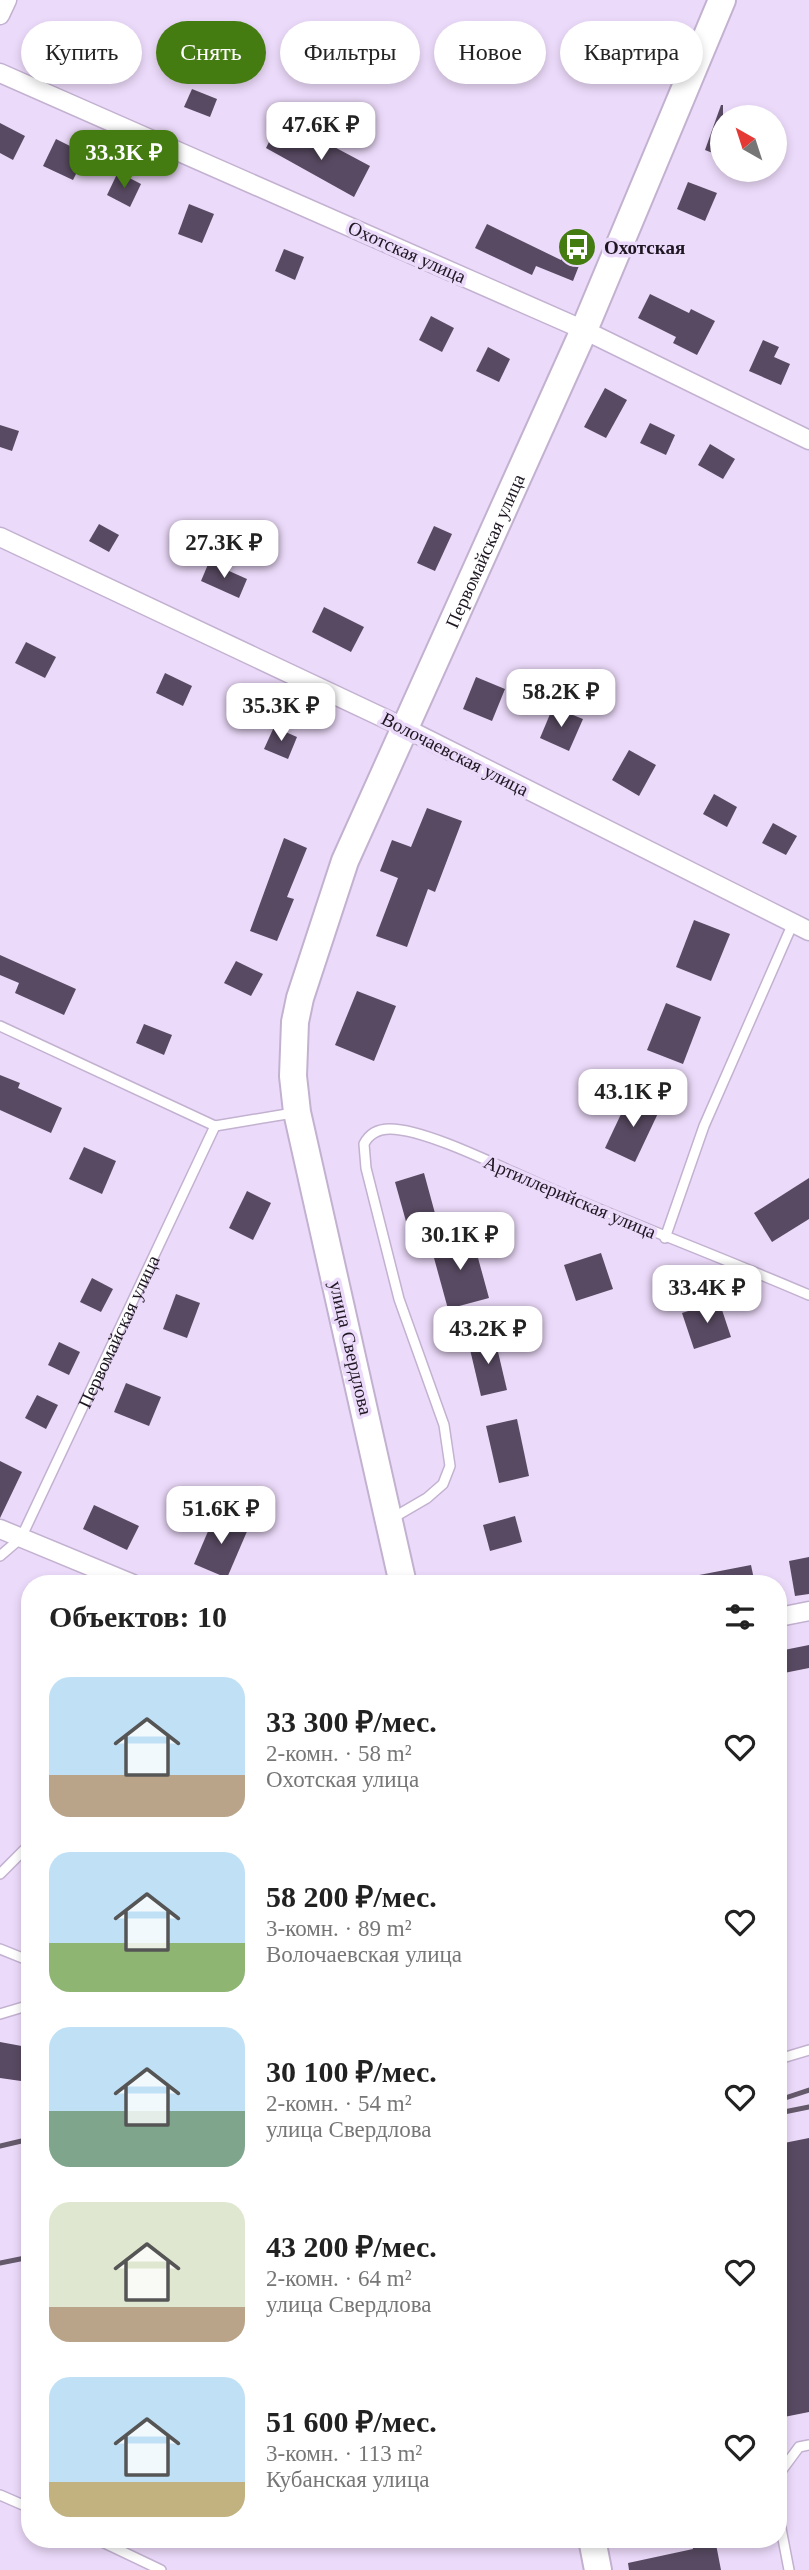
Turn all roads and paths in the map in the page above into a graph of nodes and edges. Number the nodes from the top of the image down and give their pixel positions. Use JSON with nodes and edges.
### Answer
{"nodes":[{"id":1,"x":7,"y":0,"type":"edge"},
{"id":2,"x":722,"y":0,"type":"edge"},
{"id":3,"x":0,"y":15,"type":"edge"},
{"id":4,"x":0,"y":73,"type":"edge"},
{"id":5,"x":584,"y":330,"type":"junction"},
{"id":6,"x":809,"y":440,"type":"edge"},
{"id":7,"x":0,"y":537,"type":"edge"},
{"id":8,"x":405,"y":728,"type":"junction"},
{"id":9,"x":801,"y":927,"type":"edge"},
{"id":10,"x":0,"y":1026,"type":"edge"},
{"id":11,"x":297,"y":1112,"type":"junction"},
{"id":12,"x":215,"y":1126,"type":"junction"},
{"id":13,"x":666,"y":1238,"type":"junction"},
{"id":14,"x":809,"y":1295,"type":"edge"},
{"id":15,"x":390,"y":1520,"type":"junction"},
{"id":16,"x":0,"y":1529,"type":"edge"},
{"id":17,"x":21,"y":1538,"type":"junction"},
{"id":18,"x":0,"y":1556,"type":"edge"},
{"id":19,"x":111,"y":1575,"type":"edge"},
{"id":20,"x":401,"y":1575,"type":"edge"},
{"id":21,"x":809,"y":1611,"type":"edge"},
{"id":22,"x":787,"y":1615,"type":"edge"},
{"id":23,"x":21,"y":1853,"type":"edge"},
{"id":24,"x":0,"y":1874,"type":"edge"},
{"id":25,"x":0,"y":1949,"type":"edge"},
{"id":26,"x":21,"y":1957,"type":"edge"},
{"id":27,"x":21,"y":2008,"type":"edge"},
{"id":28,"x":0,"y":2014,"type":"edge"},
{"id":29,"x":809,"y":2050,"type":"edge"},
{"id":30,"x":787,"y":2057,"type":"edge"},
{"id":31,"x":809,"y":2445,"type":"edge"},
{"id":32,"x":787,"y":2463,"type":"edge"},
{"id":33,"x":0,"y":2495,"type":"edge"},
{"id":34,"x":21,"y":2504,"type":"edge"},
{"id":35,"x":115,"y":2548,"type":"edge"},
{"id":36,"x":594,"y":2548,"type":"edge"},
{"id":37,"x":785,"y":2548,"type":"edge"},
{"id":38,"x":161,"y":2570,"type":"edge"},
{"id":39,"x":598,"y":2570,"type":"edge"},
{"id":40,"x":789,"y":2570,"type":"edge"}],
"edges":[{"from":1,"to":3,"type":"street"},
{"from":2,"to":5,"type":"main road","name":"Первомайская улица"},
{"from":4,"to":5,"type":"street","name":"Охотская улица"},
{"from":5,"to":6,"type":"street","name":"Охотская улица"},
{"from":5,"to":8,"type":"main road","name":"Первомайская улица"},
{"from":7,"to":8,"type":"street","name":"Волочаевская улица"},
{"from":8,"to":9,"type":"street","name":"Волочаевская улица"},
{"from":8,"to":11,"type":"main road","name":"Первомайская улица"},
{"from":9,"to":13,"type":"lane","name":"Волочаевская улица"},
{"from":10,"to":12,"type":"lane"},
{"from":11,"to":12,"type":"lane"},
{"from":11,"to":15,"type":"main road","name":"улица Свердлова"},
{"from":12,"to":17,"type":"lane","name":"Первомайская улица"},
{"from":13,"to":14,"type":"lane","name":"Артиллерийская улица"},
{"from":13,"to":15,"type":"lane","name":"Артиллерийская улица"},
{"from":15,"to":20,"type":"main road","name":"улица Свердлова"},
{"from":16,"to":17,"type":"street"},
{"from":17,"to":18,"type":"lane"},
{"from":17,"to":19,"type":"street"},
{"from":21,"to":22,"type":"street"},
{"from":23,"to":24,"type":"lane"},
{"from":25,"to":26,"type":"lane"},
{"from":27,"to":28,"type":"lane"},
{"from":29,"to":30,"type":"lane"},
{"from":31,"to":32,"type":"lane"},
{"from":33,"to":34,"type":"lane"},
{"from":35,"to":38,"type":"lane"},
{"from":36,"to":39,"type":"main road"},
{"from":37,"to":40,"type":"lane"}]}
